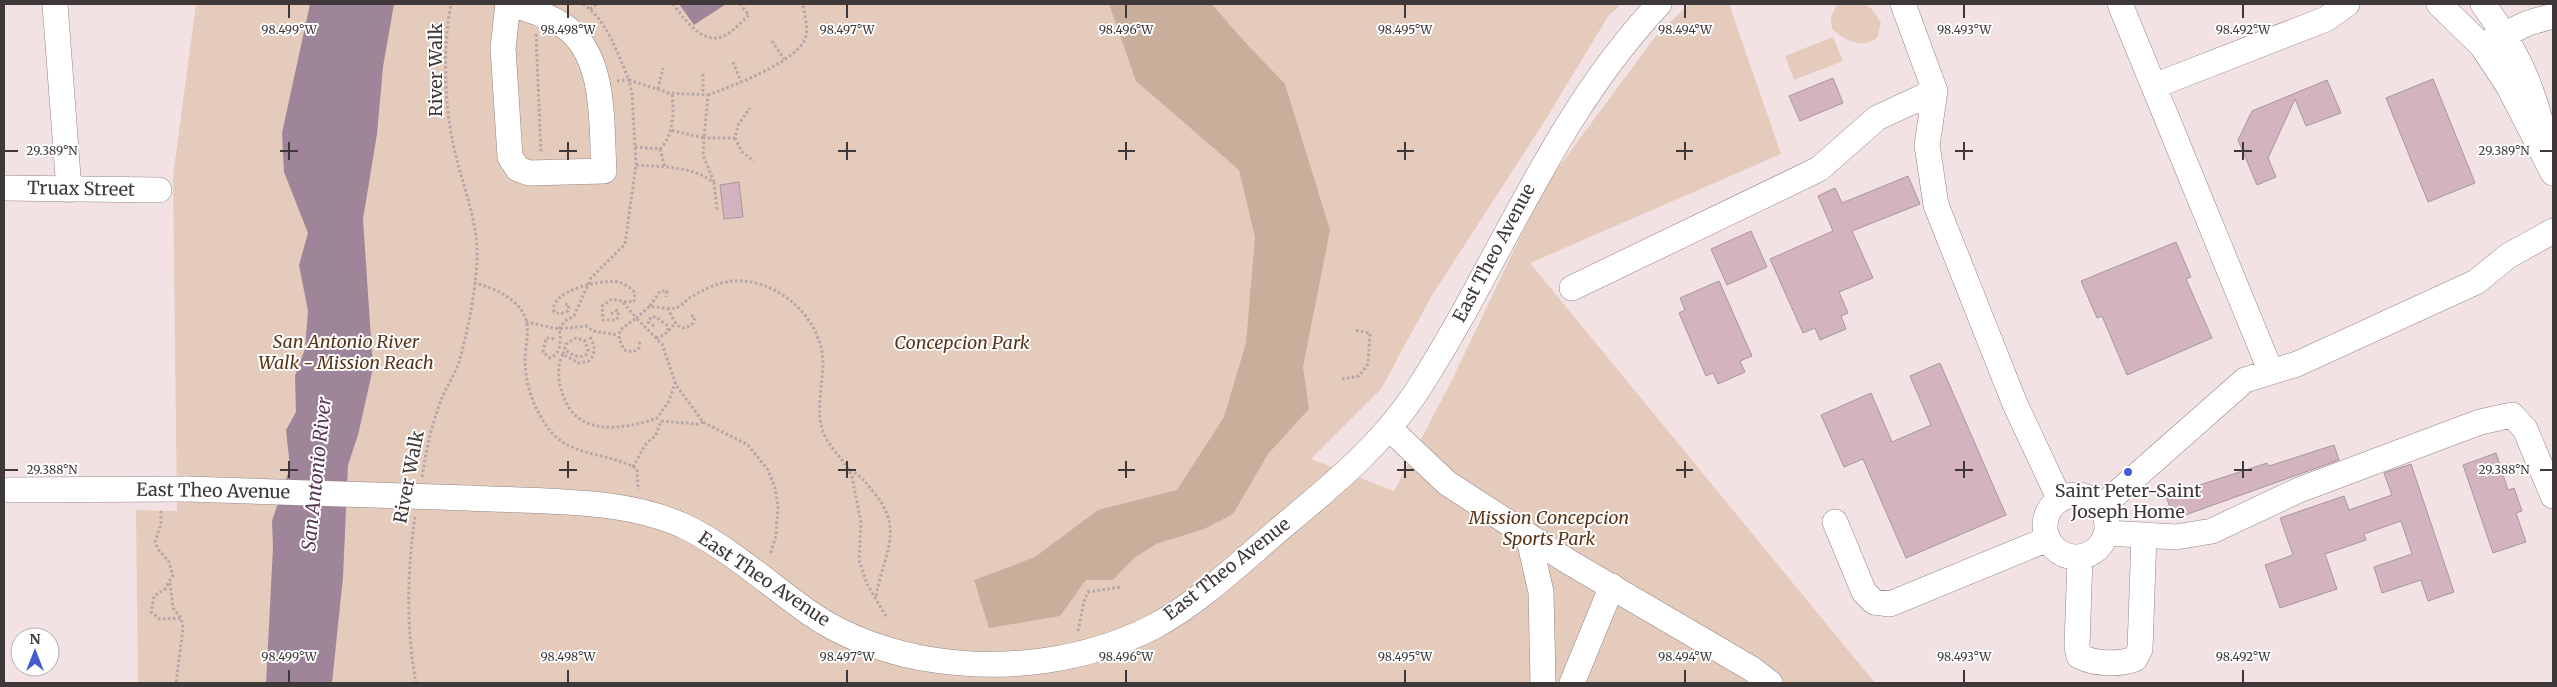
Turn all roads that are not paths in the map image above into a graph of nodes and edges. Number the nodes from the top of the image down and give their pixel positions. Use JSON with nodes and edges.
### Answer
{"nodes":[{"id":1,"x":55,"y":4,"type":"edge"},
{"id":2,"x":509,"y":4,"type":"edge"},
{"id":3,"x":1659,"y":4,"type":"edge"},
{"id":4,"x":1903,"y":4,"type":"edge"},
{"id":5,"x":2120,"y":4,"type":"edge"},
{"id":6,"x":2348,"y":4,"type":"edge"},
{"id":7,"x":2439,"y":4,"type":"edge"},
{"id":8,"x":2483,"y":4,"type":"edge"},
{"id":9,"x":2553,"y":16,"type":"edge"},
{"id":10,"x":2505,"y":34,"type":"junction"},
{"id":11,"x":2482,"y":46,"type":"junction"},
{"id":12,"x":2154,"y":86,"type":"junction"},
{"id":13,"x":1935,"y":91,"type":"junction"},
{"id":14,"x":2553,"y":172,"type":"edge"},
{"id":15,"x":4,"y":188,"type":"edge"},
{"id":16,"x":69,"y":190,"type":"junction"},
{"id":17,"x":158,"y":190,"type":"dead end"},
{"id":18,"x":2553,"y":231,"type":"edge"},
{"id":19,"x":1572,"y":288,"type":"dead end"},
{"id":20,"x":2271,"y":372,"type":"junction"},
{"id":21,"x":1390,"y":429,"type":"junction"},
{"id":22,"x":4,"y":490,"type":"edge"},
{"id":23,"x":2553,"y":496,"type":"edge"},
{"id":24,"x":2060,"y":500,"type":"junction"},
{"id":25,"x":2101,"y":507,"type":"junction"},
{"id":26,"x":1835,"y":522,"type":"dead end"},
{"id":27,"x":2107,"y":532,"type":"junction"},
{"id":28,"x":1528,"y":535,"type":"junction"},
{"id":29,"x":2144,"y":535,"type":"junction"},
{"id":30,"x":2048,"y":539,"type":"junction"},
{"id":31,"x":2080,"y":557,"type":"junction"},
{"id":32,"x":1612,"y":586,"type":"junction"},
{"id":33,"x":1543,"y":683,"type":"edge"},
{"id":34,"x":1572,"y":683,"type":"edge"},
{"id":35,"x":1770,"y":683,"type":"edge"}],
"edges":[{"from":1,"to":16,"type":"street"},
{"from":2,"to":2,"type":"street"},
{"from":3,"to":21,"type":"street","name":"East Theo Avenue"},
{"from":4,"to":13,"type":"street"},
{"from":5,"to":12,"type":"street"},
{"from":6,"to":12,"type":"street"},
{"from":7,"to":11,"type":"street"},
{"from":8,"to":10,"type":"street"},
{"from":9,"to":10,"type":"street"},
{"from":10,"to":11,"type":"street"},
{"from":10,"to":14,"type":"street"},
{"from":11,"to":14,"type":"street"},
{"from":12,"to":20,"type":"street"},
{"from":13,"to":19,"type":"street"},
{"from":13,"to":24,"type":"street"},
{"from":15,"to":16,"type":"street","name":"Truax Street"},
{"from":16,"to":17,"type":"street","name":"Truax Street"},
{"from":18,"to":20,"type":"street"},
{"from":20,"to":25,"type":"street"},
{"from":21,"to":22,"type":"street","name":"East Theo Avenue","bridge":true},
{"from":21,"to":28,"type":"street"},
{"from":23,"to":29,"type":"street"},
{"from":24,"to":25,"type":"street"},
{"from":24,"to":30,"type":"street"},
{"from":25,"to":27,"type":"street"},
{"from":26,"to":30,"type":"street"},
{"from":27,"to":29,"type":"street"},
{"from":27,"to":31,"type":"street"},
{"from":28,"to":32,"type":"street"},
{"from":28,"to":33,"type":"street"},
{"from":29,"to":31,"type":"street"},
{"from":30,"to":31,"type":"street"},
{"from":32,"to":34,"type":"street"},
{"from":32,"to":35,"type":"street"}]}
